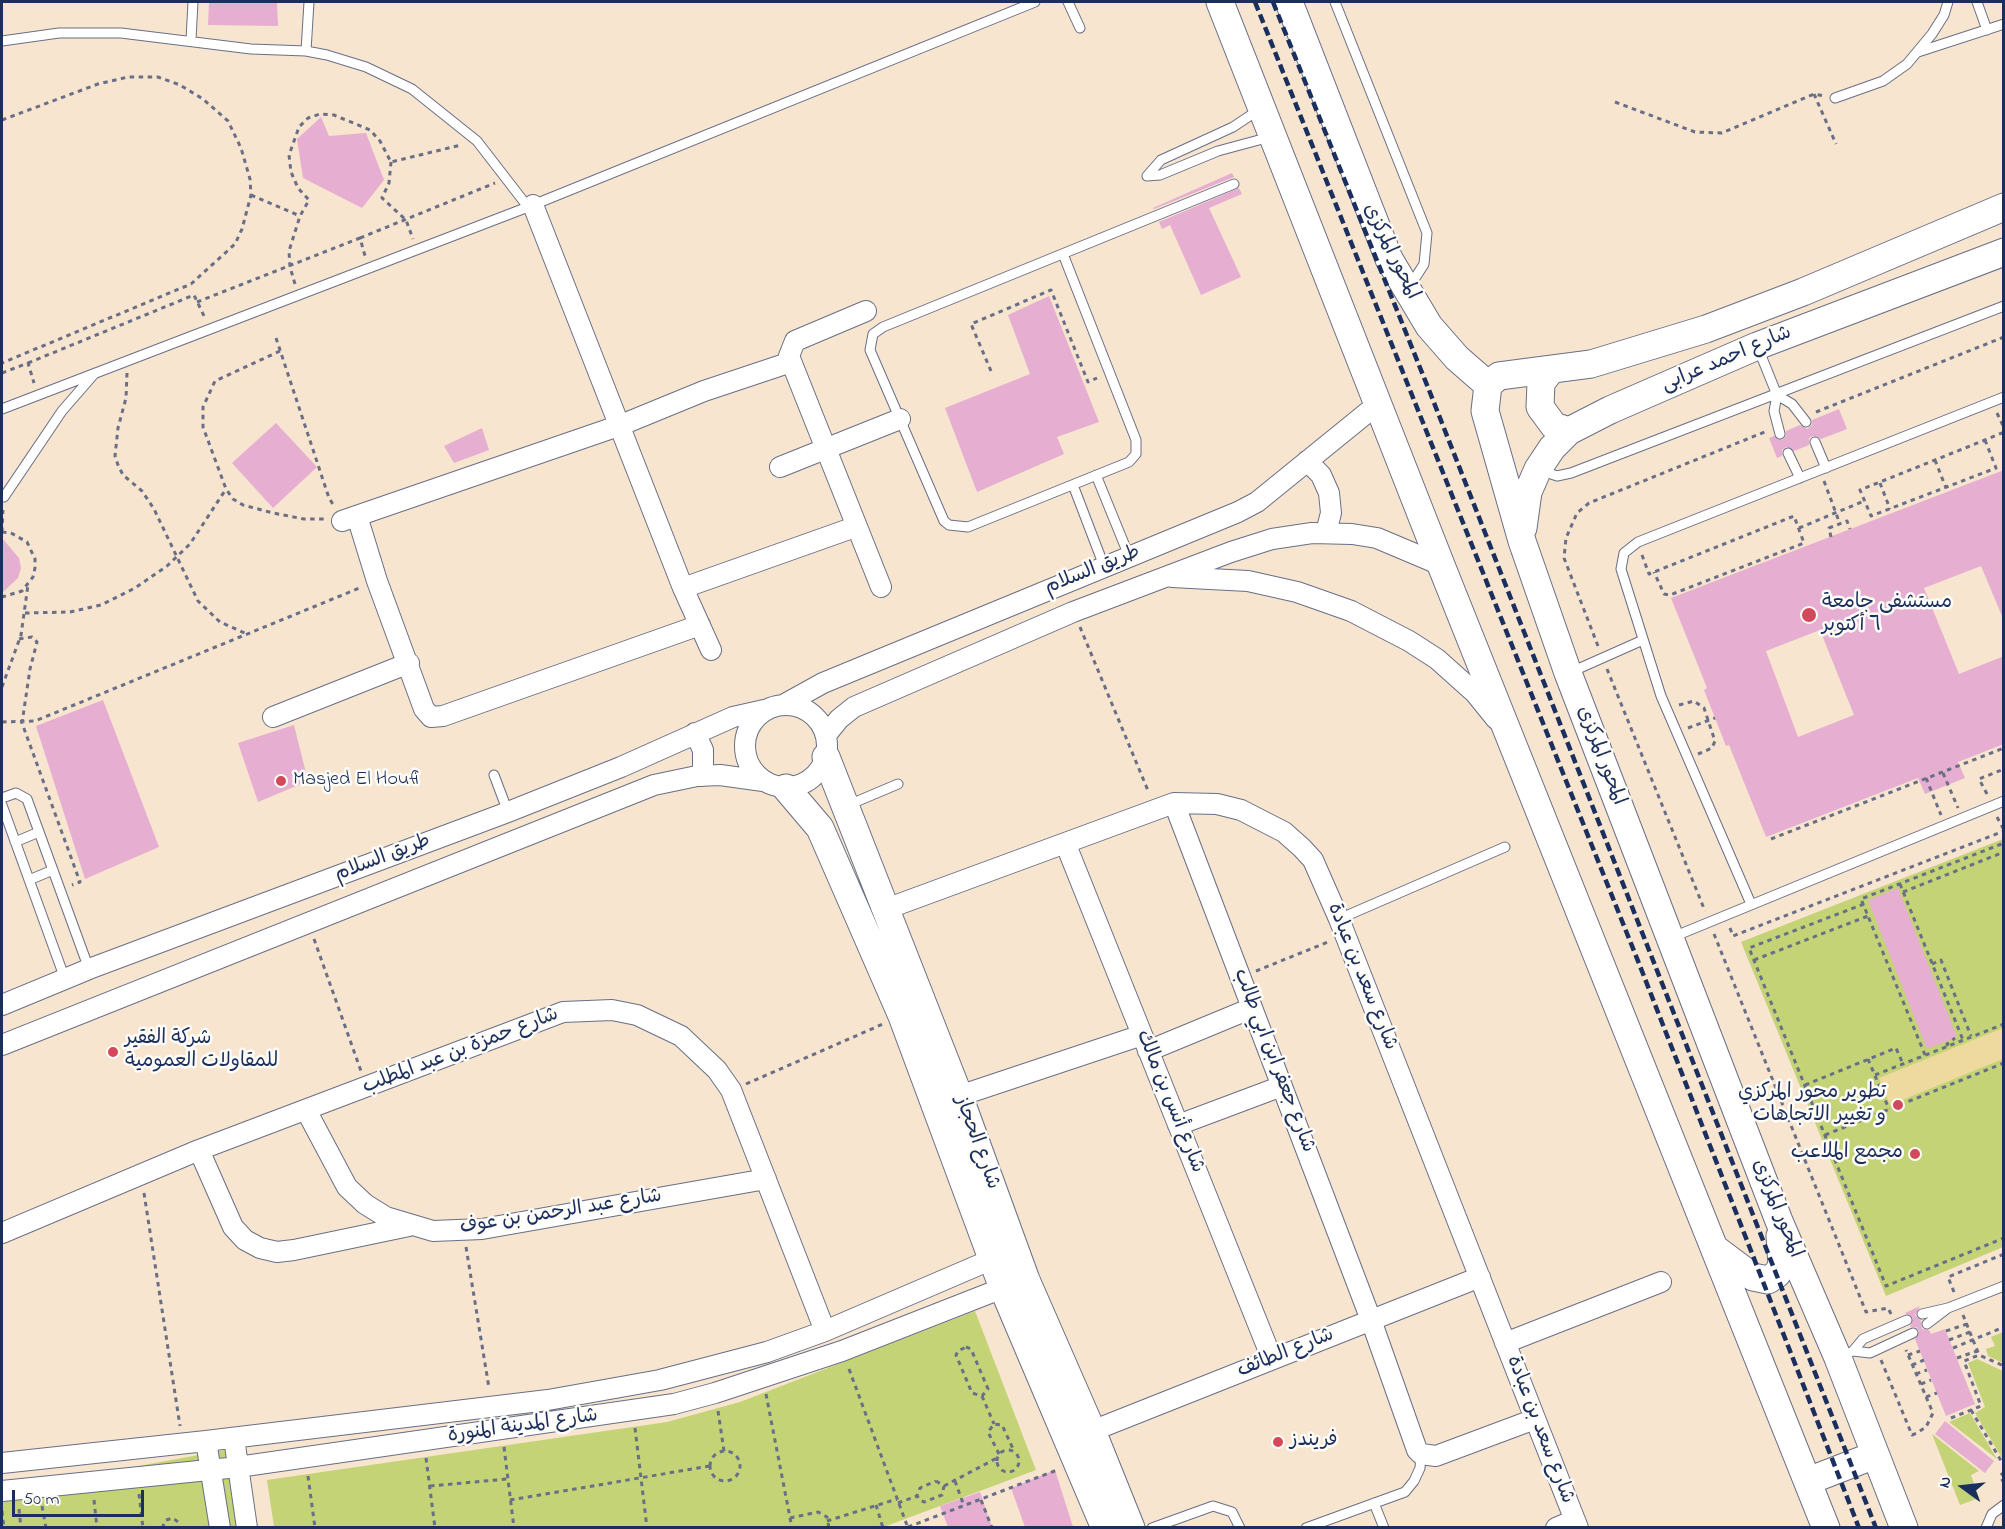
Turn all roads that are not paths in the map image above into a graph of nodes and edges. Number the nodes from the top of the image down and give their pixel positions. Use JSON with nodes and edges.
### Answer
{"nodes":[{"id":1,"x":193,"y":2,"type":"edge"},
{"id":2,"x":309,"y":2,"type":"edge"},
{"id":3,"x":1035,"y":2,"type":"edge"},
{"id":4,"x":1068,"y":2,"type":"edge"},
{"id":5,"x":1220,"y":2,"type":"edge"},
{"id":6,"x":1288,"y":2,"type":"edge"},
{"id":7,"x":1335,"y":2,"type":"edge"},
{"id":8,"x":1948,"y":2,"type":"edge"},
{"id":9,"x":1977,"y":2,"type":"edge"},
{"id":10,"x":2004,"y":24,"type":"edge"},
{"id":11,"x":1080,"y":28,"type":"dead end"},
{"id":12,"x":1987,"y":30,"type":"junction"},
{"id":13,"x":191,"y":40,"type":"junction"},
{"id":14,"x":2,"y":41,"type":"edge"},
{"id":15,"x":306,"y":51,"type":"junction"},
{"id":16,"x":1918,"y":52,"type":"junction"},
{"id":17,"x":1835,"y":98,"type":"road end"},
{"id":18,"x":1262,"y":106,"type":"junction"},
{"id":19,"x":1274,"y":136,"type":"junction"},
{"id":20,"x":1234,"y":184,"type":"dead end"},
{"id":21,"x":531,"y":206,"type":"junction"},
{"id":22,"x":2004,"y":207,"type":"edge"},
{"id":23,"x":2004,"y":252,"type":"edge"},
{"id":24,"x":1063,"y":254,"type":"junction"},
{"id":25,"x":1406,"y":290,"type":"junction"},
{"id":26,"x":2004,"y":306,"type":"edge"},
{"id":27,"x":866,"y":311,"type":"dead end"},
{"id":28,"x":1757,"y":346,"type":"junction"},
{"id":29,"x":791,"y":362,"type":"junction"},
{"id":30,"x":1551,"y":370,"type":"junction"},
{"id":31,"x":96,"y":372,"type":"junction"},
{"id":32,"x":1488,"y":385,"type":"junction"},
{"id":33,"x":1777,"y":395,"type":"junction"},
{"id":34,"x":2004,"y":398,"type":"edge"},
{"id":35,"x":1379,"y":403,"type":"junction"},
{"id":36,"x":2,"y":409,"type":"edge"},
{"id":37,"x":900,"y":419,"type":"junction"},
{"id":38,"x":1805,"y":420,"type":"road end"},
{"id":39,"x":621,"y":425,"type":"junction"},
{"id":40,"x":1778,"y":430,"type":"road end"},
{"id":41,"x":1569,"y":431,"type":"junction"},
{"id":42,"x":1815,"y":442,"type":"dead end"},
{"id":43,"x":825,"y":449,"type":"junction"},
{"id":44,"x":1788,"y":453,"type":"dead end"},
{"id":45,"x":1307,"y":461,"type":"junction"},
{"id":46,"x":780,"y":467,"type":"dead end"},
{"id":47,"x":1538,"y":469,"type":"junction"},
{"id":48,"x":1823,"y":469,"type":"junction"},
{"id":49,"x":1096,"y":476,"type":"junction"},
{"id":50,"x":1800,"y":478,"type":"junction"},
{"id":51,"x":1073,"y":485,"type":"junction"},
{"id":52,"x":4,"y":497,"type":"road end"},
{"id":53,"x":855,"y":527,"type":"junction"},
{"id":54,"x":1326,"y":532,"type":"junction"},
{"id":55,"x":1522,"y":542,"type":"junction"},
{"id":56,"x":1129,"y":556,"type":"junction"},
{"id":57,"x":1441,"y":565,"type":"junction"},
{"id":58,"x":1104,"y":566,"type":"junction"},
{"id":59,"x":1163,"y":577,"type":"junction"},
{"id":60,"x":881,"y":587,"type":"dead end"},
{"id":61,"x":683,"y":588,"type":"junction"},
{"id":62,"x":700,"y":625,"type":"junction"},
{"id":63,"x":1643,"y":640,"type":"junction"},
{"id":64,"x":711,"y":650,"type":"dead end"},
{"id":65,"x":409,"y":663,"type":"junction"},
{"id":66,"x":1568,"y":674,"type":"junction"},
{"id":67,"x":785,"y":704,"type":"junction"},
{"id":68,"x":764,"y":710,"type":"junction"},
{"id":69,"x":273,"y":717,"type":"dead end"},
{"id":70,"x":695,"y":733,"type":"junction"},
{"id":71,"x":1513,"y":739,"type":"junction"},
{"id":72,"x":826,"y":746,"type":"junction"},
{"id":73,"x":494,"y":775,"type":"dead end"},
{"id":74,"x":703,"y":776,"type":"junction"},
{"id":75,"x":775,"y":784,"type":"junction"},
{"id":76,"x":898,"y":784,"type":"dead end"},
{"id":77,"x":2,"y":798,"type":"edge"},
{"id":78,"x":2004,"y":801,"type":"edge"},
{"id":79,"x":2,"y":805,"type":"edge"},
{"id":80,"x":1165,"y":806,"type":"junction"},
{"id":81,"x":844,"y":807,"type":"junction"},
{"id":82,"x":508,"y":812,"type":"junction"},
{"id":83,"x":39,"y":832,"type":"junction"},
{"id":84,"x":15,"y":842,"type":"junction"},
{"id":85,"x":1066,"y":845,"type":"junction"},
{"id":86,"x":1505,"y":847,"type":"dead end"},
{"id":87,"x":53,"y":870,"type":"junction"},
{"id":88,"x":28,"y":880,"type":"junction"},
{"id":89,"x":1751,"y":904,"type":"junction"},
{"id":90,"x":886,"y":909,"type":"junction"},
{"id":91,"x":1342,"y":927,"type":"junction"},
{"id":92,"x":1671,"y":939,"type":"junction"},
{"id":93,"x":89,"y":969,"type":"junction"},
{"id":94,"x":65,"y":980,"type":"junction"},
{"id":95,"x":2,"y":1005,"type":"edge"},
{"id":96,"x":1252,"y":1008,"type":"junction"},
{"id":97,"x":1145,"y":1043,"type":"junction"},
{"id":98,"x":2,"y":1045,"type":"edge"},
{"id":99,"x":1282,"y":1086,"type":"junction"},
{"id":100,"x":959,"y":1095,"type":"junction"},
{"id":101,"x":306,"y":1110,"type":"junction"},
{"id":102,"x":1178,"y":1125,"type":"junction"},
{"id":103,"x":200,"y":1150,"type":"junction"},
{"id":104,"x":765,"y":1179,"type":"junction"},
{"id":105,"x":1779,"y":1221,"type":"junction"},
{"id":106,"x":409,"y":1226,"type":"junction"},
{"id":107,"x":2,"y":1233,"type":"edge"},
{"id":108,"x":1716,"y":1249,"type":"junction"},
{"id":109,"x":1004,"y":1254,"type":"junction"},
{"id":110,"x":1480,"y":1277,"type":"junction"},
{"id":111,"x":1661,"y":1282,"type":"dead end"},
{"id":112,"x":1015,"y":1284,"type":"junction"},
{"id":113,"x":2004,"y":1286,"type":"edge"},
{"id":114,"x":1948,"y":1308,"type":"junction"},
{"id":115,"x":1922,"y":1314,"type":"dead end"},
{"id":116,"x":1371,"y":1320,"type":"junction"},
{"id":117,"x":1907,"y":1320,"type":"dead end"},
{"id":118,"x":1927,"y":1324,"type":"dead end"},
{"id":119,"x":1895,"y":1325,"type":"junction"},
{"id":120,"x":825,"y":1331,"type":"junction"},
{"id":121,"x":1913,"y":1333,"type":"dead end"},
{"id":122,"x":1902,"y":1340,"type":"junction"},
{"id":123,"x":1505,"y":1343,"type":"junction"},
{"id":124,"x":1845,"y":1354,"type":"junction"},
{"id":125,"x":1272,"y":1359,"type":"junction"},
{"id":126,"x":1535,"y":1419,"type":"junction"},
{"id":127,"x":1092,"y":1431,"type":"junction"},
{"id":128,"x":234,"y":1438,"type":"junction"},
{"id":129,"x":206,"y":1441,"type":"junction"},
{"id":130,"x":1421,"y":1454,"type":"junction"},
{"id":131,"x":1875,"y":1455,"type":"junction"},
{"id":132,"x":2,"y":1462,"type":"edge"},
{"id":133,"x":238,"y":1467,"type":"junction"},
{"id":134,"x":211,"y":1470,"type":"junction"},
{"id":135,"x":1808,"y":1481,"type":"junction"},
{"id":136,"x":2,"y":1491,"type":"edge"},
{"id":137,"x":1374,"y":1503,"type":"junction"},
{"id":138,"x":2004,"y":1505,"type":"edge"},
{"id":139,"x":1570,"y":1525,"type":"edge"},
{"id":140,"x":220,"y":1527,"type":"edge"},
{"id":141,"x":247,"y":1527,"type":"edge"},
{"id":142,"x":1105,"y":1527,"type":"edge"},
{"id":143,"x":1131,"y":1527,"type":"edge"},
{"id":144,"x":1152,"y":1527,"type":"edge"},
{"id":145,"x":1240,"y":1527,"type":"edge"},
{"id":146,"x":1305,"y":1527,"type":"edge"},
{"id":147,"x":1384,"y":1527,"type":"edge"},
{"id":148,"x":1826,"y":1527,"type":"edge"},
{"id":149,"x":1904,"y":1527,"type":"edge"},
{"id":150,"x":1986,"y":1527,"type":"edge"}],
"edges":[{"from":1,"to":13,"type":"lane"},
{"from":2,"to":15,"type":"lane"},
{"from":3,"to":21,"type":"lane"},
{"from":4,"to":11,"type":"lane"},
{"from":5,"to":18,"type":"main road"},
{"from":6,"to":25,"type":"main road","name":"المحور المركزى"},
{"from":7,"to":25,"type":"lane"},
{"from":8,"to":16,"type":"lane"},
{"from":9,"to":12,"type":"lane"},
{"from":10,"to":12,"type":"lane"},
{"from":12,"to":16,"type":"lane"},
{"from":13,"to":14,"type":"lane"},
{"from":13,"to":15,"type":"lane"},
{"from":15,"to":21,"type":"lane"},
{"from":16,"to":17,"type":"lane"},
{"from":18,"to":19,"type":"main road"},
{"from":18,"to":19,"type":"lane"},
{"from":19,"to":35,"type":"main road"},
{"from":20,"to":24,"type":"lane"},
{"from":21,"to":31,"type":"lane"},
{"from":21,"to":39,"type":"street"},
{"from":22,"to":30,"type":"main road","name":"شارع احمد عرابى"},
{"from":23,"to":28,"type":"main road","name":"شارع احمد عرابى"},
{"from":24,"to":37,"type":"lane"},
{"from":24,"to":49,"type":"lane"},
{"from":25,"to":32,"type":"main road","name":"المحور المركزى"},
{"from":26,"to":33,"type":"lane"},
{"from":27,"to":29,"type":"street"},
{"from":28,"to":33,"type":"lane"},
{"from":28,"to":41,"type":"main road","name":"شارع احمد عرابى"},
{"from":29,"to":39,"type":"street"},
{"from":29,"to":43,"type":"street"},
{"from":30,"to":32,"type":"main road","name":"شارع احمد عرابى"},
{"from":30,"to":41,"type":"main road"},
{"from":31,"to":36,"type":"lane"},
{"from":31,"to":52,"type":"lane"},
{"from":32,"to":55,"type":"main road","name":"المحور المركزى"},
{"from":33,"to":38,"type":"lane"},
{"from":33,"to":40,"type":"lane"},
{"from":33,"to":47,"type":"lane"},
{"from":34,"to":48,"type":"lane"},
{"from":35,"to":45,"type":"street","name":"طريق السلام"},
{"from":35,"to":57,"type":"main road"},
{"from":37,"to":43,"type":"street"},
{"from":37,"to":51,"type":"lane"},
{"from":39,"to":61,"type":"street"},
{"from":39,"to":65,"type":"street"},
{"from":41,"to":47,"type":"main road","name":"شارع احمد عرابى"},
{"from":42,"to":48,"type":"lane"},
{"from":43,"to":46,"type":"street"},
{"from":43,"to":53,"type":"street"},
{"from":44,"to":50,"type":"lane"},
{"from":45,"to":54,"type":"street"},
{"from":45,"to":56,"type":"street","name":"طريق السلام"},
{"from":47,"to":55,"type":"main road","name":"شارع احمد عرابى"},
{"from":48,"to":50,"type":"lane"},
{"from":49,"to":51,"type":"lane"},
{"from":49,"to":56,"type":"lane"},
{"from":50,"to":63,"type":"lane"},
{"from":51,"to":58,"type":"lane"},
{"from":53,"to":60,"type":"street"},
{"from":53,"to":61,"type":"street"},
{"from":54,"to":57,"type":"street","name":"طريق السلام"},
{"from":54,"to":59,"type":"street","name":"طريق السلام"},
{"from":55,"to":66,"type":"main road","name":"المحور المركزى"},
{"from":56,"to":58,"type":"street","name":"طريق السلام"},
{"from":57,"to":71,"type":"main road"},
{"from":58,"to":67,"type":"street","name":"طريق السلام"},
{"from":59,"to":71,"type":"street"},
{"from":59,"to":72,"type":"street","name":"طريق السلام"},
{"from":61,"to":62,"type":"street"},
{"from":62,"to":64,"type":"street"},
{"from":62,"to":65,"type":"street"},
{"from":63,"to":66,"type":"lane"},
{"from":63,"to":89,"type":"lane"},
{"from":65,"to":69,"type":"street"},
{"from":66,"to":92,"type":"main road","name":"المحور المركزى"},
{"from":67,"to":68,"type":"street"},
{"from":67,"to":72,"type":"street"},
{"from":68,"to":70,"type":"street","name":"طريق السلام"},
{"from":68,"to":75,"type":"street"},
{"from":70,"to":74,"type":"street"},
{"from":70,"to":82,"type":"street","name":"طريق السلام"},
{"from":71,"to":108,"type":"main road"},
{"from":72,"to":75,"type":"street"},
{"from":72,"to":81,"type":"main road","name":"شارع الحجاز"},
{"from":73,"to":82,"type":"lane"},
{"from":74,"to":75,"type":"street","name":"طريق السلام"},
{"from":74,"to":98,"type":"street","name":"طريق السلام"},
{"from":75,"to":109,"type":"main road","name":"شارع الحجاز"},
{"from":76,"to":81,"type":"lane"},
{"from":77,"to":83,"type":"lane"},
{"from":78,"to":89,"type":"lane"},
{"from":79,"to":84,"type":"lane"},
{"from":80,"to":85,"type":"street","name":"شارع سعد بن عبادة"},
{"from":80,"to":91,"type":"street","name":"شارع سعد بن عبادة"},
{"from":80,"to":96,"type":"street","name":"شارع جعفر ابن ابي طالب"},
{"from":81,"to":90,"type":"main road","name":"شارع الحجاز"},
{"from":82,"to":93,"type":"street","name":"طريق السلام"},
{"from":83,"to":84,"type":"lane"},
{"from":83,"to":87,"type":"lane"},
{"from":84,"to":88,"type":"lane"},
{"from":85,"to":90,"type":"street","name":"شارع سعد بن عبادة"},
{"from":85,"to":97,"type":"street","name":"شارع أنس بن مالك"},
{"from":86,"to":91,"type":"lane"},
{"from":87,"to":88,"type":"lane"},
{"from":87,"to":93,"type":"lane"},
{"from":88,"to":94,"type":"lane"},
{"from":89,"to":92,"type":"lane"},
{"from":90,"to":100,"type":"main road","name":"شارع الحجاز"},
{"from":91,"to":110,"type":"street","name":"شارع سعد بن عبادة"},
{"from":92,"to":105,"type":"main road","name":"المحور المركزى"},
{"from":93,"to":94,"type":"street","name":"طريق السلام"},
{"from":94,"to":95,"type":"street","name":"طريق السلام"},
{"from":96,"to":97,"type":"street"},
{"from":96,"to":99,"type":"street","name":"شارع جعفر ابن ابي طالب"},
{"from":97,"to":100,"type":"street"},
{"from":97,"to":102,"type":"street","name":"شارع أنس بن مالك"},
{"from":99,"to":102,"type":"street"},
{"from":99,"to":116,"type":"street","name":"شارع جعفر ابن ابي طالب"},
{"from":100,"to":109,"type":"main road","name":"شارع الحجاز"},
{"from":101,"to":103,"type":"street","name":"شارع حمزة بن عبد المطلب"},
{"from":101,"to":104,"type":"street","name":"شارع حمزة بن عبد المطلب"},
{"from":101,"to":106,"type":"street","name":"شارع عبد الرحمن بن عوف"},
{"from":102,"to":125,"type":"street","name":"شارع أنس بن مالك"},
{"from":103,"to":106,"type":"street"},
{"from":103,"to":107,"type":"street","name":"شارع حمزة بن عبد المطلب"},
{"from":104,"to":106,"type":"street","name":"شارع عبد الرحمن بن عوف"},
{"from":104,"to":120,"type":"street","name":"شارع حمزة بن عبد المطلب"},
{"from":105,"to":108,"type":"main road"},
{"from":105,"to":124,"type":"main road","name":"المحور المركزى"},
{"from":108,"to":135,"type":"main road"},
{"from":109,"to":112,"type":"main road","name":"شارع الحجاز"},
{"from":109,"to":120,"type":"street","name":"شارع المدينة المنورة"},
{"from":110,"to":116,"type":"street","name":"شارع الطائف"},
{"from":110,"to":123,"type":"street","name":"شارع سعد بن عبادة"},
{"from":111,"to":123,"type":"street"},
{"from":112,"to":127,"type":"main road","name":"شارع الحجاز"},
{"from":112,"to":133,"type":"street","name":"شارع المدينة المنورة"},
{"from":112,"to":142,"type":"main road","name":"شارع الحجاز"},
{"from":113,"to":114,"type":"lane"},
{"from":114,"to":115,"type":"lane"},
{"from":114,"to":118,"type":"lane"},
{"from":116,"to":125,"type":"street","name":"شارع الطائف"},
{"from":116,"to":130,"type":"street","name":"شارع جعفر ابن ابي طالب"},
{"from":117,"to":119,"type":"lane"},
{"from":119,"to":122,"type":"lane"},
{"from":119,"to":124,"type":"lane"},
{"from":120,"to":128,"type":"street","name":"شارع المدينة المنورة"},
{"from":121,"to":122,"type":"lane"},
{"from":122,"to":124,"type":"lane"},
{"from":123,"to":126,"type":"street","name":"شارع سعد بن عبادة"},
{"from":124,"to":131,"type":"main road","name":"المحور المركزى"},
{"from":125,"to":127,"type":"street","name":"شارع الطائف"},
{"from":126,"to":130,"type":"street"},
{"from":126,"to":139,"type":"street","name":"شارع سعد بن عبادة"},
{"from":127,"to":143,"type":"main road","name":"شارع الحجاز"},
{"from":128,"to":129,"type":"street","name":"شارع المدينة المنورة"},
{"from":128,"to":133,"type":"street"},
{"from":129,"to":132,"type":"street","name":"شارع المدينة المنورة"},
{"from":129,"to":134,"type":"street"},
{"from":130,"to":137,"type":"lane"},
{"from":131,"to":135,"type":"main road"},
{"from":131,"to":149,"type":"main road","name":"المحور المركزى"},
{"from":133,"to":134,"type":"street","name":"شارع المدينة المنورة"},
{"from":133,"to":141,"type":"street"},
{"from":134,"to":136,"type":"street","name":"شارع المدينة المنورة"},
{"from":134,"to":140,"type":"street"},
{"from":135,"to":148,"type":"main road"},
{"from":137,"to":146,"type":"lane"},
{"from":137,"to":147,"type":"lane"},
{"from":138,"to":150,"type":"lane"},
{"from":144,"to":145,"type":"lane"}]}
